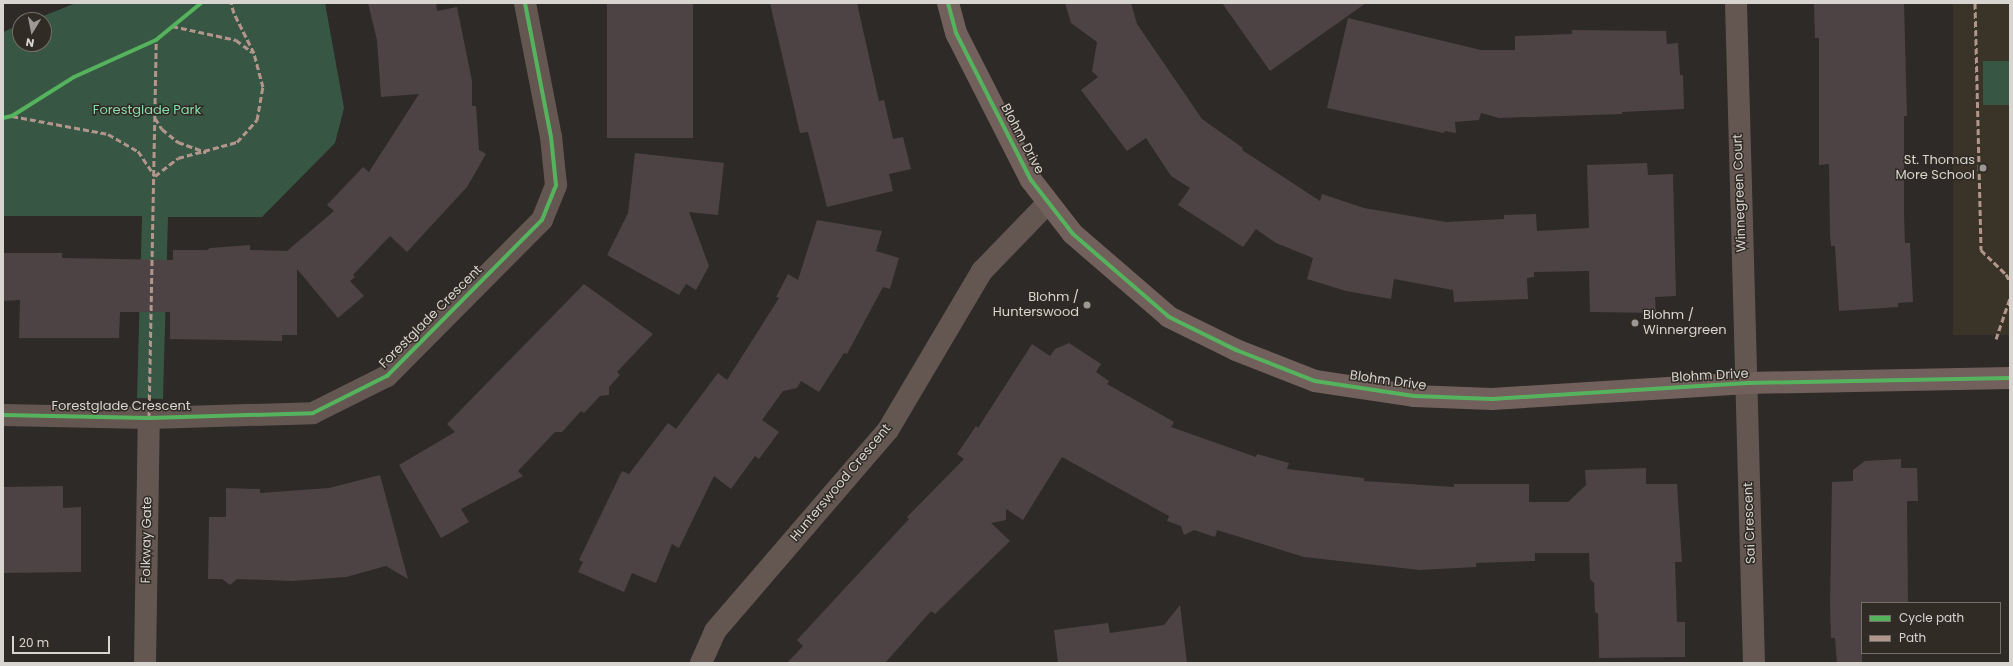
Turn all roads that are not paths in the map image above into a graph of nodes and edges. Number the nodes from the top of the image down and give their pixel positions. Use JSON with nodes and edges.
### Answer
{"nodes":[{"id":1,"x":525,"y":3,"type":"edge"},
{"id":2,"x":948,"y":3,"type":"edge"},
{"id":3,"x":1736,"y":3,"type":"edge"},
{"id":4,"x":1047,"y":204,"type":"junction"},
{"id":5,"x":2010,"y":378,"type":"edge"},
{"id":6,"x":1747,"y":383,"type":"junction"},
{"id":7,"x":3,"y":415,"type":"edge"},
{"id":8,"x":149,"y":418,"type":"junction"},
{"id":9,"x":145,"y":663,"type":"edge"},
{"id":10,"x":701,"y":663,"type":"edge"},
{"id":11,"x":1754,"y":663,"type":"edge"}],
"edges":[{"from":1,"to":8,"type":"street","name":"Forestglade Crescent"},
{"from":2,"to":4,"type":"street","name":"Blohm Drive"},
{"from":3,"to":6,"type":"street","name":"Winnegreen Court"},
{"from":4,"to":6,"type":"street","name":"Blohm Drive"},
{"from":4,"to":10,"type":"street","name":"Hunterswood Crescent"},
{"from":5,"to":6,"type":"street","name":"Blohm Drive"},
{"from":6,"to":11,"type":"street","name":"Sai Crescent"},
{"from":7,"to":8,"type":"street","name":"Forestglade Crescent"},
{"from":8,"to":9,"type":"street","name":"Folkway Gate"}]}
